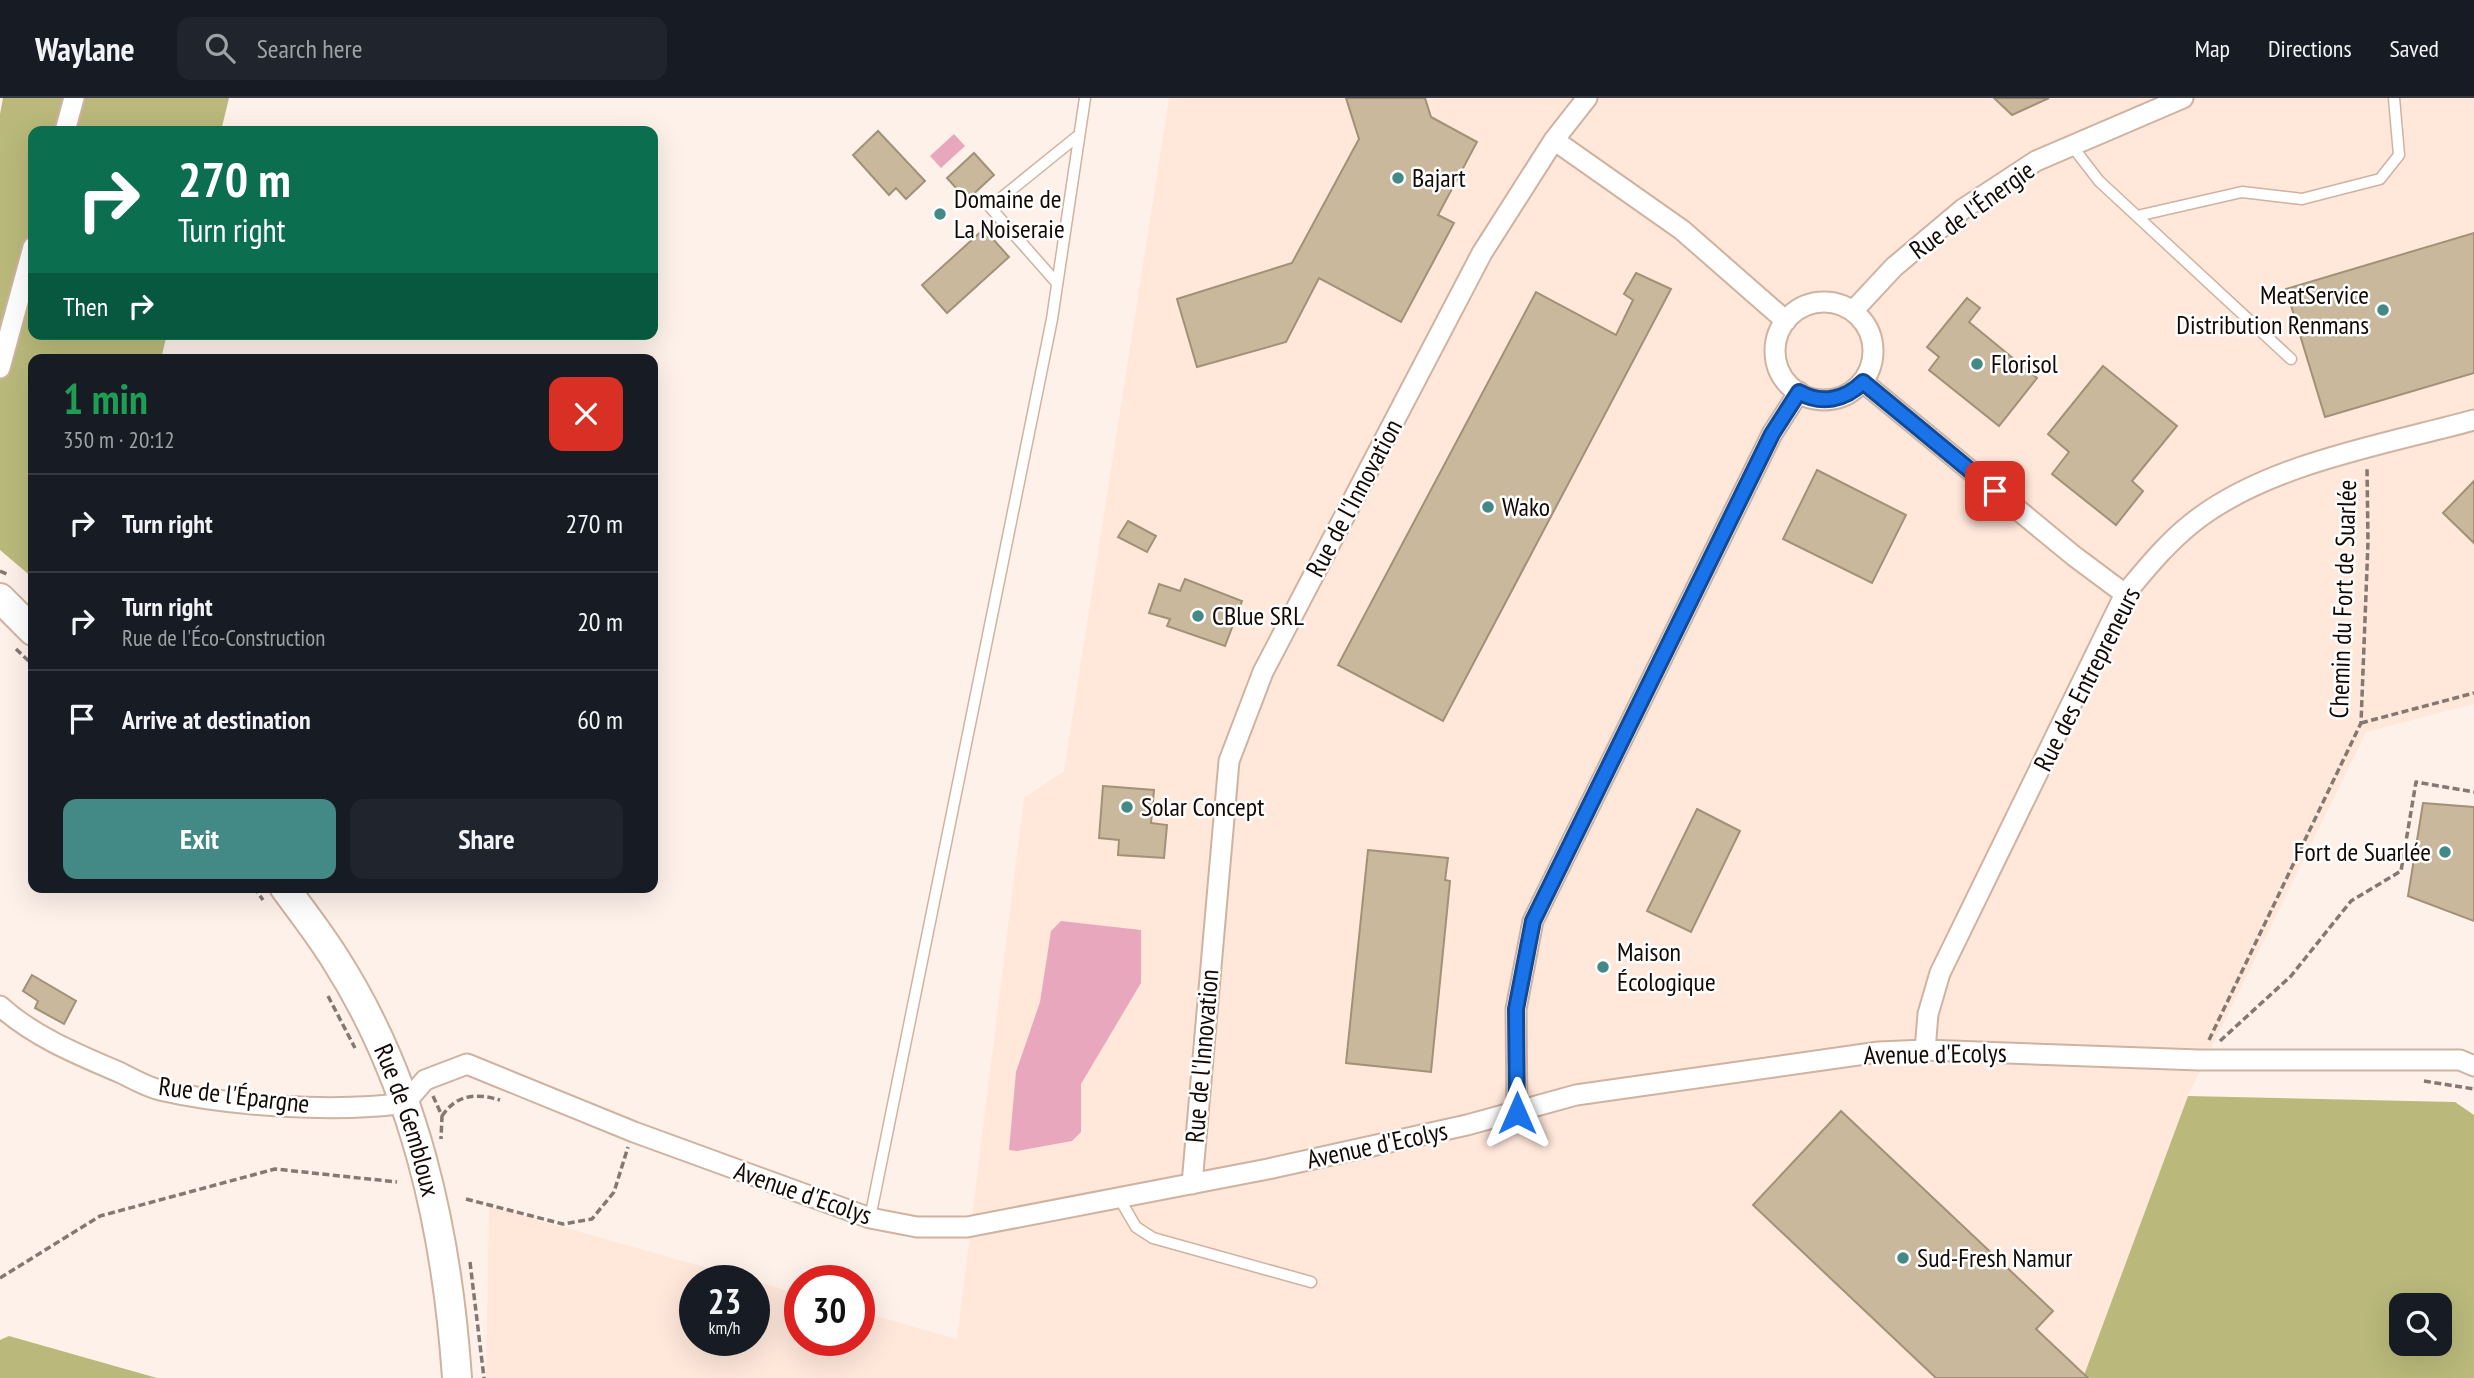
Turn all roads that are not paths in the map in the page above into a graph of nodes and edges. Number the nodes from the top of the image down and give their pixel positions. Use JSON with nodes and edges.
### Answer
{"nodes":[{"id":1,"x":74,"y":98,"type":"edge"},
{"id":2,"x":1085,"y":98,"type":"edge"},
{"id":3,"x":1587,"y":98,"type":"edge"},
{"id":4,"x":2183,"y":98,"type":"edge"},
{"id":5,"x":2394,"y":98,"type":"edge"},
{"id":6,"x":66,"y":126,"type":"edge"},
{"id":7,"x":1079,"y":135,"type":"junction"},
{"id":8,"x":1554,"y":140,"type":"junction"},
{"id":9,"x":2072,"y":146,"type":"junction"},
{"id":10,"x":2137,"y":216,"type":"junction"},
{"id":11,"x":28,"y":265,"type":"edge"},
{"id":12,"x":1056,"y":282,"type":"junction"},
{"id":13,"x":1853,"y":311,"type":"junction"},
{"id":14,"x":1786,"y":321,"type":"junction"},
{"id":15,"x":2291,"y":359,"type":"dead end"},
{"id":16,"x":0,"y":368,"type":"edge"},
{"id":17,"x":1863,"y":382,"type":"junction"},
{"id":18,"x":1799,"y":392,"type":"junction"},
{"id":19,"x":2474,"y":420,"type":"edge"},
{"id":20,"x":2126,"y":594,"type":"junction"},
{"id":21,"x":0,"y":598,"type":"edge"},
{"id":22,"x":28,"y":626,"type":"edge"},
{"id":23,"x":288,"y":893,"type":"edge"},
{"id":24,"x":0,"y":1006,"type":"edge"},
{"id":25,"x":1925,"y":1050,"type":"junction"},
{"id":26,"x":2474,"y":1066,"type":"edge"},
{"id":27,"x":405,"y":1103,"type":"junction"},
{"id":28,"x":1517,"y":1113,"type":"junction"},
{"id":29,"x":1192,"y":1184,"type":"junction"},
{"id":30,"x":1119,"y":1198,"type":"junction"},
{"id":31,"x":870,"y":1218,"type":"junction"},
{"id":32,"x":1311,"y":1282,"type":"dead end"},
{"id":33,"x":457,"y":1378,"type":"edge"}],
"edges":[{"from":1,"to":6,"type":"street"},
{"from":2,"to":7,"type":"lane"},
{"from":3,"to":8,"type":"street","name":"Rue de l'Innovation"},
{"from":4,"to":9,"type":"street","name":"Rue de l'Énergie"},
{"from":5,"to":10,"type":"lane"},
{"from":7,"to":12,"type":"lane"},
{"from":7,"to":12,"type":"lane"},
{"from":8,"to":14,"type":"street"},
{"from":8,"to":29,"type":"street","name":"Rue de l'Innovation"},
{"from":9,"to":10,"type":"lane"},
{"from":9,"to":13,"type":"street","name":"Rue de l'Énergie"},
{"from":10,"to":15,"type":"lane"},
{"from":11,"to":16,"type":"street"},
{"from":12,"to":31,"type":"lane"},
{"from":13,"to":14,"type":"street"},
{"from":13,"to":17,"type":"street"},
{"from":14,"to":18,"type":"street"},
{"from":17,"to":18,"type":"street"},
{"from":17,"to":20,"type":"street"},
{"from":18,"to":28,"type":"street"},
{"from":19,"to":20,"type":"street","name":"Rue des Entrepreneurs"},
{"from":20,"to":25,"type":"street","name":"Rue des Entrepreneurs"},
{"from":21,"to":22,"type":"main road"},
{"from":23,"to":27,"type":"main road","name":"Rue de Gembloux"},
{"from":24,"to":27,"type":"street","name":"Rue de l'Épargne"},
{"from":25,"to":26,"type":"street","name":"Avenue d'Ecolys"},
{"from":25,"to":28,"type":"street","name":"Avenue d'Ecolys"},
{"from":27,"to":31,"type":"street","name":"Avenue d'Ecolys"},
{"from":27,"to":33,"type":"main road","name":"Rue de Gembloux"},
{"from":28,"to":29,"type":"street","name":"Avenue d'Ecolys"},
{"from":29,"to":30,"type":"street","name":"Avenue d'Ecolys"},
{"from":30,"to":31,"type":"street","name":"Avenue d'Ecolys"},
{"from":30,"to":32,"type":"lane"}]}
